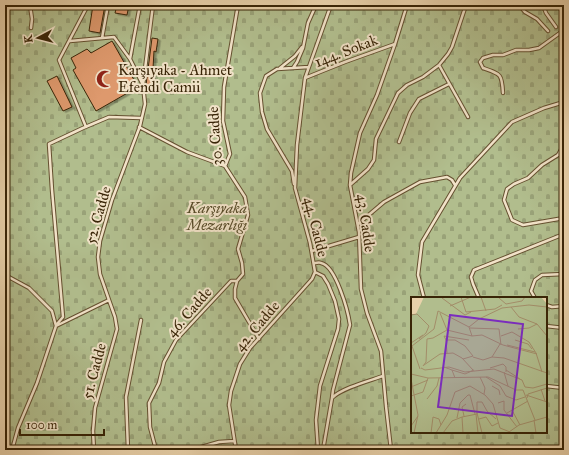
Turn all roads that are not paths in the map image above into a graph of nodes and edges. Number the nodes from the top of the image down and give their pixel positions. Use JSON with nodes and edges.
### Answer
{"nodes":[{"id":1,"x":30,"y":5,"type":"edge"},
{"id":2,"x":88,"y":5,"type":"edge"},
{"id":3,"x":108,"y":5,"type":"edge"},
{"id":4,"x":140,"y":5,"type":"edge"},
{"id":5,"x":153,"y":5,"type":"edge"},
{"id":6,"x":238,"y":5,"type":"edge"},
{"id":7,"x":316,"y":5,"type":"edge"},
{"id":8,"x":331,"y":5,"type":"edge"},
{"id":9,"x":407,"y":5,"type":"edge"},
{"id":10,"x":466,"y":5,"type":"edge"},
{"id":11,"x":519,"y":5,"type":"edge"},
{"id":12,"x":543,"y":5,"type":"edge"},
{"id":13,"x":556,"y":27,"type":"dead end"},
{"id":14,"x":31,"y":28,"type":"dead end"},
{"id":15,"x":564,"y":30,"type":"edge"},
{"id":16,"x":548,"y":31,"type":"dead end"},
{"id":17,"x":102,"y":38,"type":"junction"},
{"id":18,"x":69,"y":41,"type":"junction"},
{"id":19,"x":304,"y":44,"type":"junction"},
{"id":20,"x":395,"y":44,"type":"junction"},
{"id":21,"x":130,"y":59,"type":"junction"},
{"id":22,"x":439,"y":65,"type":"junction"},
{"id":23,"x":309,"y":67,"type":"junction"},
{"id":24,"x":293,"y":68,"type":"junction"},
{"id":25,"x":280,"y":69,"type":"junction"},
{"id":26,"x":305,"y":78,"type":"junction"},
{"id":27,"x":450,"y":84,"type":"junction"},
{"id":28,"x":143,"y":85,"type":"junction"},
{"id":29,"x":503,"y":93,"type":"dead end"},
{"id":30,"x":564,"y":102,"type":"edge"},
{"id":31,"x":468,"y":117,"type":"dead end"},
{"id":32,"x":141,"y":118,"type":"junction"},
{"id":33,"x":86,"y":127,"type":"junction"},
{"id":34,"x":139,"y":128,"type":"junction"},
{"id":35,"x":399,"y":142,"type":"dead end"},
{"id":36,"x":564,"y":144,"type":"edge"},
{"id":37,"x":225,"y":166,"type":"junction"},
{"id":38,"x":350,"y":185,"type":"junction"},
{"id":39,"x":455,"y":186,"type":"junction"},
{"id":40,"x":295,"y":188,"type":"junction"},
{"id":41,"x":564,"y":218,"type":"edge"},
{"id":42,"x":358,"y":225,"type":"junction"},
{"id":43,"x":564,"y":234,"type":"edge"},
{"id":44,"x":359,"y":237,"type":"junction"},
{"id":45,"x":312,"y":251,"type":"junction"},
{"id":46,"x":314,"y":263,"type":"junction"},
{"id":47,"x":316,"y":272,"type":"junction"},
{"id":48,"x":564,"y":274,"type":"edge"},
{"id":49,"x":5,"y":275,"type":"edge"},
{"id":50,"x":237,"y":281,"type":"junction"},
{"id":51,"x":424,"y":297,"type":"edge"},
{"id":52,"x":479,"y":297,"type":"edge"},
{"id":53,"x":534,"y":297,"type":"edge"},
{"id":54,"x":108,"y":300,"type":"junction"},
{"id":55,"x":547,"y":306,"type":"edge"},
{"id":56,"x":564,"y":306,"type":"edge"},
{"id":57,"x":141,"y":320,"type":"dead end"},
{"id":58,"x":56,"y":326,"type":"junction"},
{"id":59,"x":547,"y":326,"type":"edge"},
{"id":60,"x":564,"y":328,"type":"edge"},
{"id":61,"x":258,"y":339,"type":"junction"},
{"id":62,"x":383,"y":376,"type":"junction"},
{"id":63,"x":547,"y":386,"type":"edge"},
{"id":64,"x":564,"y":388,"type":"edge"},
{"id":65,"x":332,"y":398,"type":"junction"},
{"id":66,"x":234,"y":441,"type":"junction"},
{"id":67,"x":12,"y":450,"type":"edge"},
{"id":68,"x":94,"y":450,"type":"edge"},
{"id":69,"x":128,"y":450,"type":"edge"},
{"id":70,"x":156,"y":450,"type":"edge"},
{"id":71,"x":191,"y":450,"type":"edge"},
{"id":72,"x":236,"y":450,"type":"edge"},
{"id":73,"x":318,"y":450,"type":"edge"},
{"id":74,"x":323,"y":450,"type":"edge"},
{"id":75,"x":391,"y":450,"type":"edge"}],
"edges":[{"from":1,"to":14,"type":"lane"},
{"from":2,"to":18,"type":"lane"},
{"from":3,"to":17,"type":"lane"},
{"from":4,"to":21,"type":"lane"},
{"from":5,"to":28,"type":"lane"},
{"from":6,"to":37,"type":"lane","name":"30. Cadde"},
{"from":7,"to":19,"type":"lane"},
{"from":8,"to":23,"type":"lane","name":"44. Cadde"},
{"from":9,"to":20,"type":"lane","name":"43. Cadde"},
{"from":10,"to":22,"type":"lane"},
{"from":11,"to":16,"type":"lane"},
{"from":12,"to":13,"type":"lane"},
{"from":15,"to":29,"type":"lane"},
{"from":17,"to":18,"type":"lane"},
{"from":17,"to":21,"type":"lane"},
{"from":18,"to":33,"type":"lane"},
{"from":19,"to":24,"type":"lane"},
{"from":19,"to":25,"type":"lane"},
{"from":20,"to":26,"type":"lane","name":"144. Sokak"},
{"from":20,"to":38,"type":"lane","name":"43. Cadde"},
{"from":21,"to":28,"type":"lane"},
{"from":22,"to":27,"type":"lane"},
{"from":22,"to":38,"type":"lane"},
{"from":23,"to":24,"type":"lane"},
{"from":23,"to":26,"type":"lane","name":"44. Cadde"},
{"from":24,"to":25,"type":"lane"},
{"from":25,"to":40,"type":"lane"},
{"from":26,"to":40,"type":"lane","name":"44. Cadde"},
{"from":27,"to":31,"type":"lane"},
{"from":27,"to":35,"type":"lane"},
{"from":28,"to":32,"type":"lane","name":"52. Cadde"},
{"from":30,"to":39,"type":"lane"},
{"from":32,"to":33,"type":"lane"},
{"from":32,"to":34,"type":"lane","name":"52. Cadde"},
{"from":33,"to":58,"type":"lane"},
{"from":34,"to":37,"type":"lane"},
{"from":34,"to":54,"type":"lane","name":"52. Cadde"},
{"from":36,"to":41,"type":"lane"},
{"from":37,"to":50,"type":"lane","name":"30. Cadde"},
{"from":38,"to":42,"type":"lane","name":"43. Cadde"},
{"from":39,"to":42,"type":"lane"},
{"from":39,"to":51,"type":"lane"},
{"from":40,"to":45,"type":"lane","name":"44. Cadde"},
{"from":42,"to":44,"type":"lane","name":"43. Cadde"},
{"from":43,"to":52,"type":"lane"},
{"from":44,"to":45,"type":"lane"},
{"from":44,"to":62,"type":"lane","name":"43. Cadde"},
{"from":45,"to":46,"type":"lane","name":"44. Cadde"},
{"from":46,"to":47,"type":"lane","name":"44. Cadde"},
{"from":46,"to":65,"type":"lane"},
{"from":47,"to":61,"type":"lane","name":"42. Cadde"},
{"from":47,"to":73,"type":"lane","name":"44. Cadde"},
{"from":48,"to":53,"type":"lane"},
{"from":49,"to":58,"type":"lane"},
{"from":50,"to":61,"type":"lane","name":"46. Cadde"},
{"from":50,"to":70,"type":"lane","name":"46. Cadde"},
{"from":54,"to":58,"type":"lane"},
{"from":54,"to":68,"type":"lane","name":"51. Cadde"},
{"from":55,"to":56,"type":"lane"},
{"from":57,"to":69,"type":"lane"},
{"from":58,"to":67,"type":"lane"},
{"from":59,"to":60,"type":"lane"},
{"from":61,"to":66,"type":"lane","name":"42. Cadde"},
{"from":62,"to":65,"type":"lane"},
{"from":62,"to":75,"type":"lane","name":"43. Cadde"},
{"from":63,"to":64,"type":"lane"},
{"from":65,"to":74,"type":"lane"},
{"from":66,"to":71,"type":"lane"},
{"from":66,"to":72,"type":"lane","name":"42. Cadde"}]}
